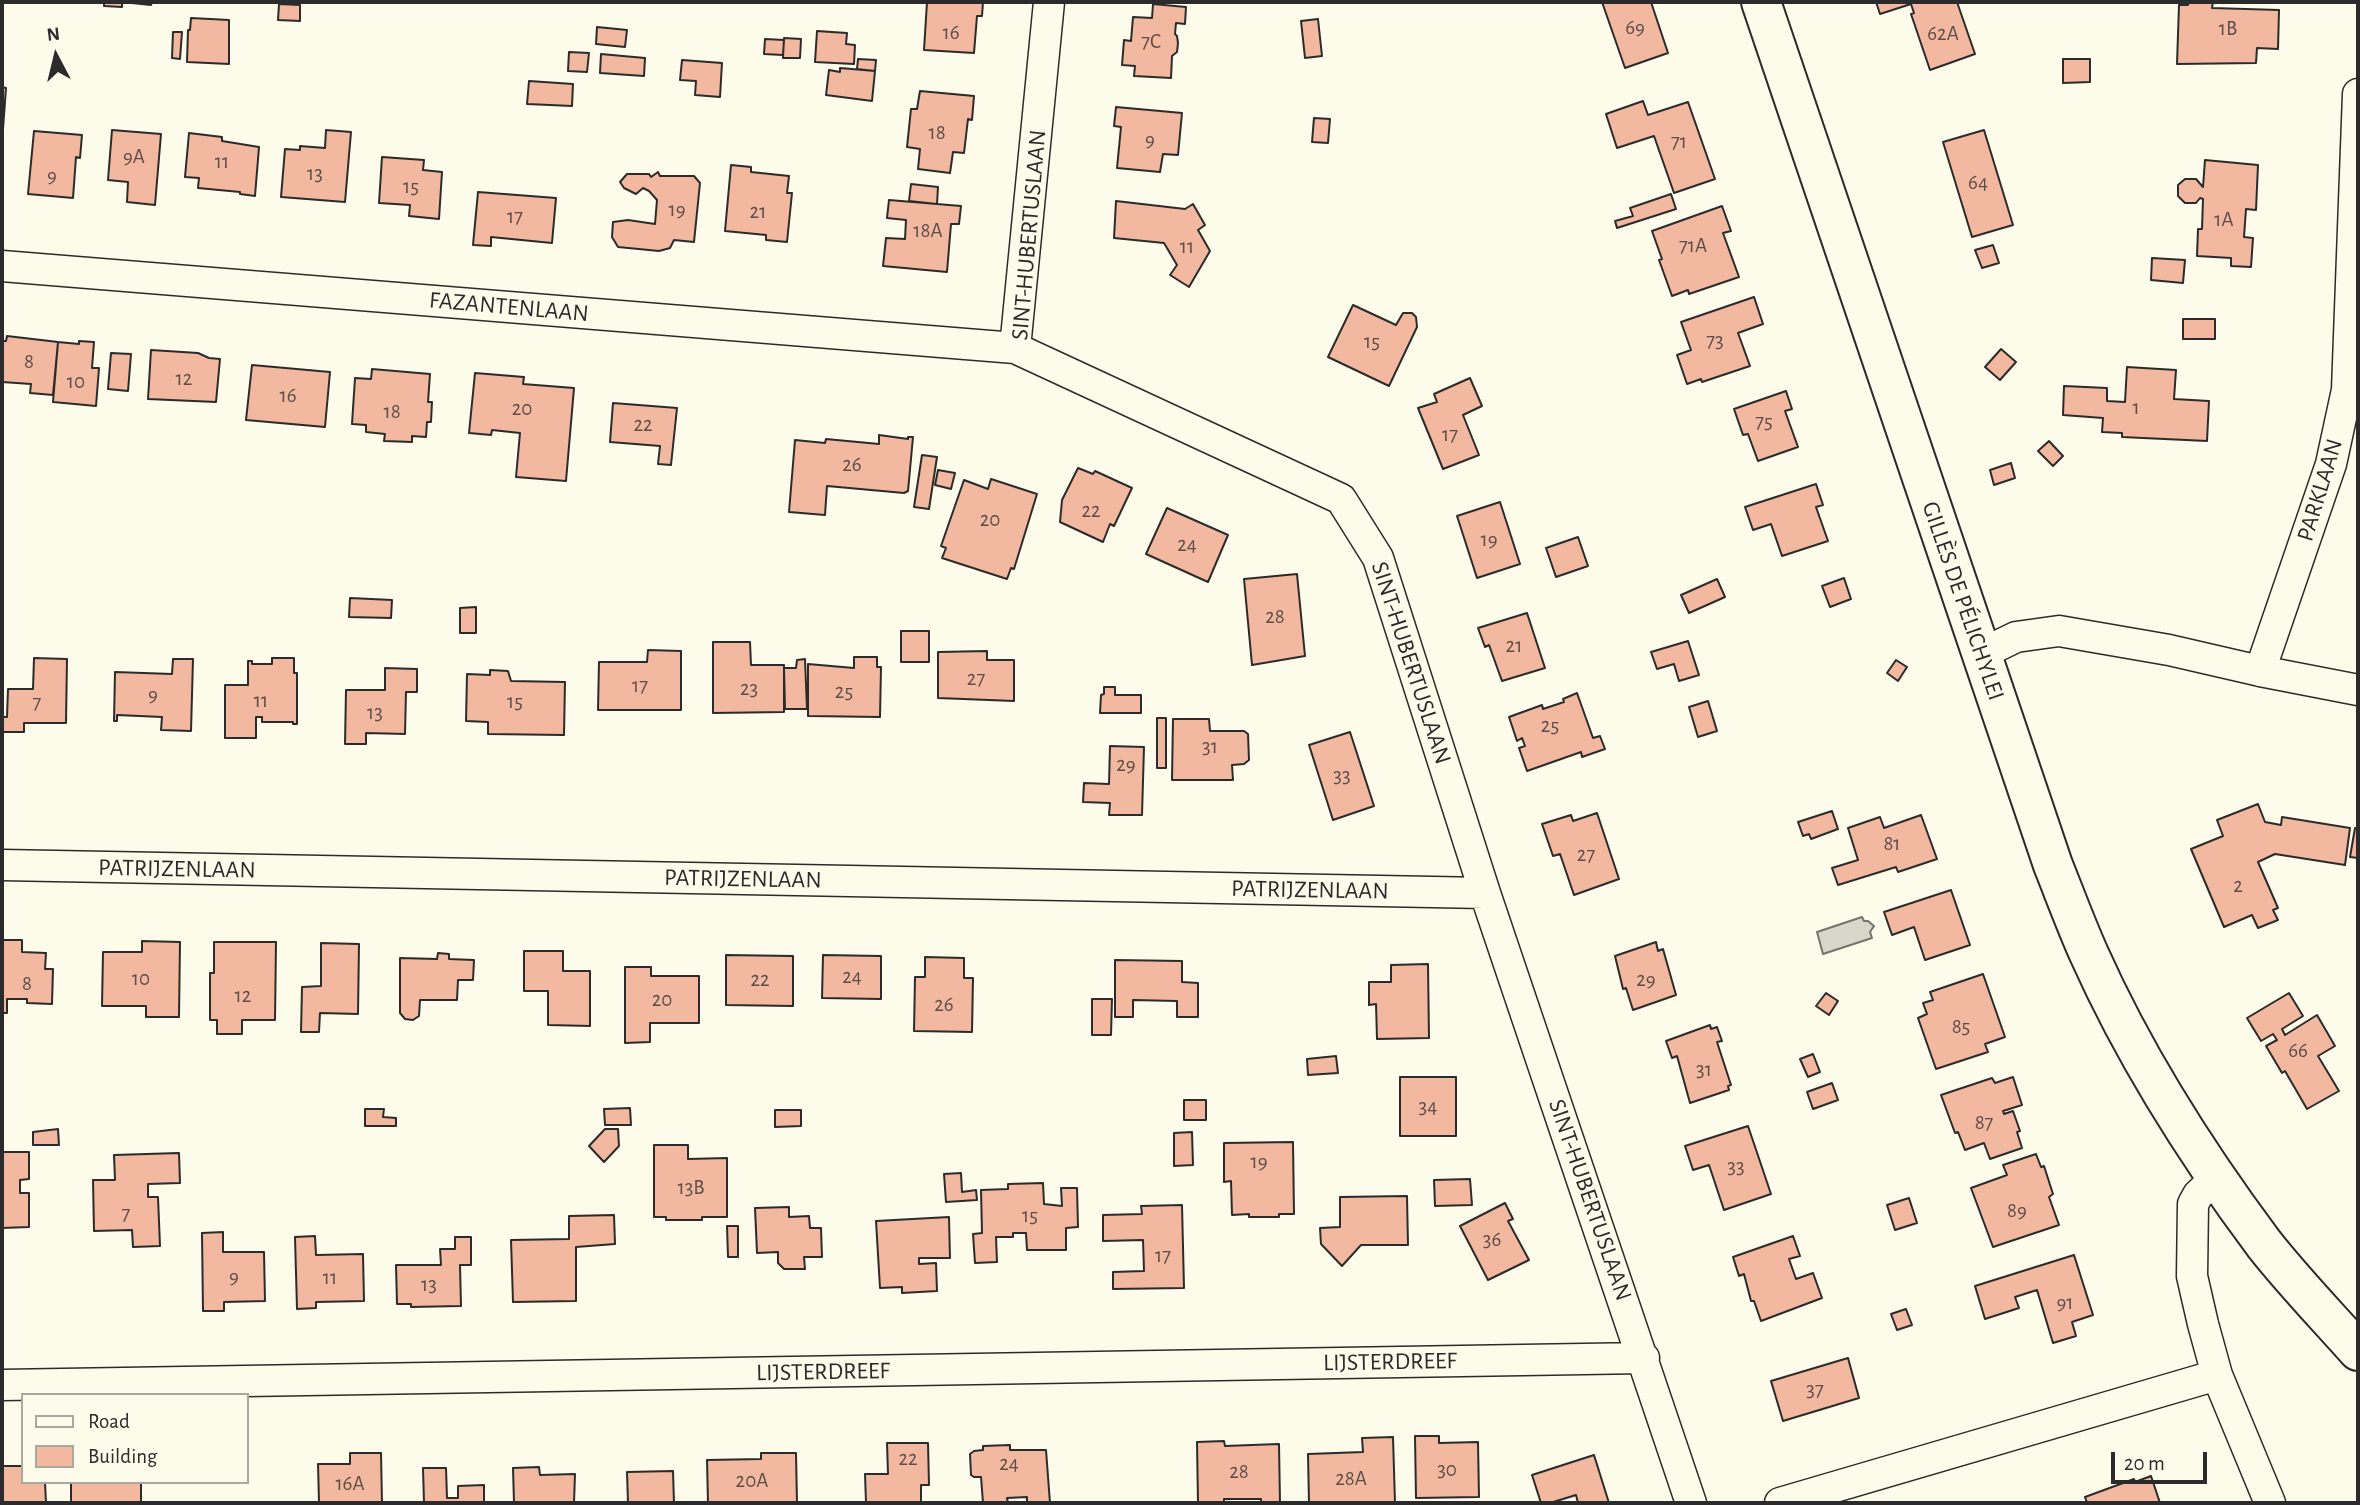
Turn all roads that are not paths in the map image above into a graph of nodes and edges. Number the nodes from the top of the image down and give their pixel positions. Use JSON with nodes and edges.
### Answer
{"nodes":[{"id":1,"x":1049,"y":2,"type":"edge"},
{"id":2,"x":1761,"y":2,"type":"edge"},
{"id":3,"x":2358,"y":94,"type":"edge"},
{"id":4,"x":2,"y":266,"type":"edge"},
{"id":5,"x":1015,"y":348,"type":"junction"},
{"id":6,"x":1981,"y":654,"type":"junction"},
{"id":7,"x":2260,"y":671,"type":"junction"},
{"id":8,"x":2358,"y":690,"type":"edge"},
{"id":9,"x":2,"y":865,"type":"edge"},
{"id":10,"x":1485,"y":893,"type":"junction"},
{"id":11,"x":2216,"y":1178,"type":"junction"},
{"id":12,"x":2358,"y":1351,"type":"edge"},
{"id":13,"x":1644,"y":1358,"type":"junction"},
{"id":14,"x":2217,"y":1375,"type":"junction"},
{"id":15,"x":2,"y":1385,"type":"edge"},
{"id":16,"x":1691,"y":1503,"type":"edge"},
{"id":17,"x":1780,"y":1503,"type":"edge"},
{"id":18,"x":2270,"y":1503,"type":"edge"}],
"edges":[{"from":1,"to":5,"type":"street","name":"SINT-HUBERTUSLAAN"},
{"from":2,"to":6,"type":"main road","name":"GILLÈS DE PÉLICHYLEI"},
{"from":3,"to":7,"type":"street","name":"PARKLAAN"},
{"from":4,"to":5,"type":"street","name":"FAZANTENLAAN"},
{"from":5,"to":10,"type":"street","name":"SINT-HUBERTUSLAAN"},
{"from":6,"to":7,"type":"street"},
{"from":6,"to":11,"type":"main road","name":"GILLÈS DE PÉLICHYLEI"},
{"from":7,"to":8,"type":"street"},
{"from":9,"to":10,"type":"street","name":"PATRIJZENLAAN"},
{"from":10,"to":13,"type":"street","name":"SINT-HUBERTUSLAAN"},
{"from":11,"to":12,"type":"main road","name":"GILLÈS DE PÉLICHYLEI"},
{"from":11,"to":14,"type":"street"},
{"from":13,"to":15,"type":"street","name":"LIJSTERDREEF"},
{"from":13,"to":16,"type":"street","name":"SINT-HUBERTUSLAAN"},
{"from":14,"to":17,"type":"street"},
{"from":14,"to":18,"type":"street"}]}
